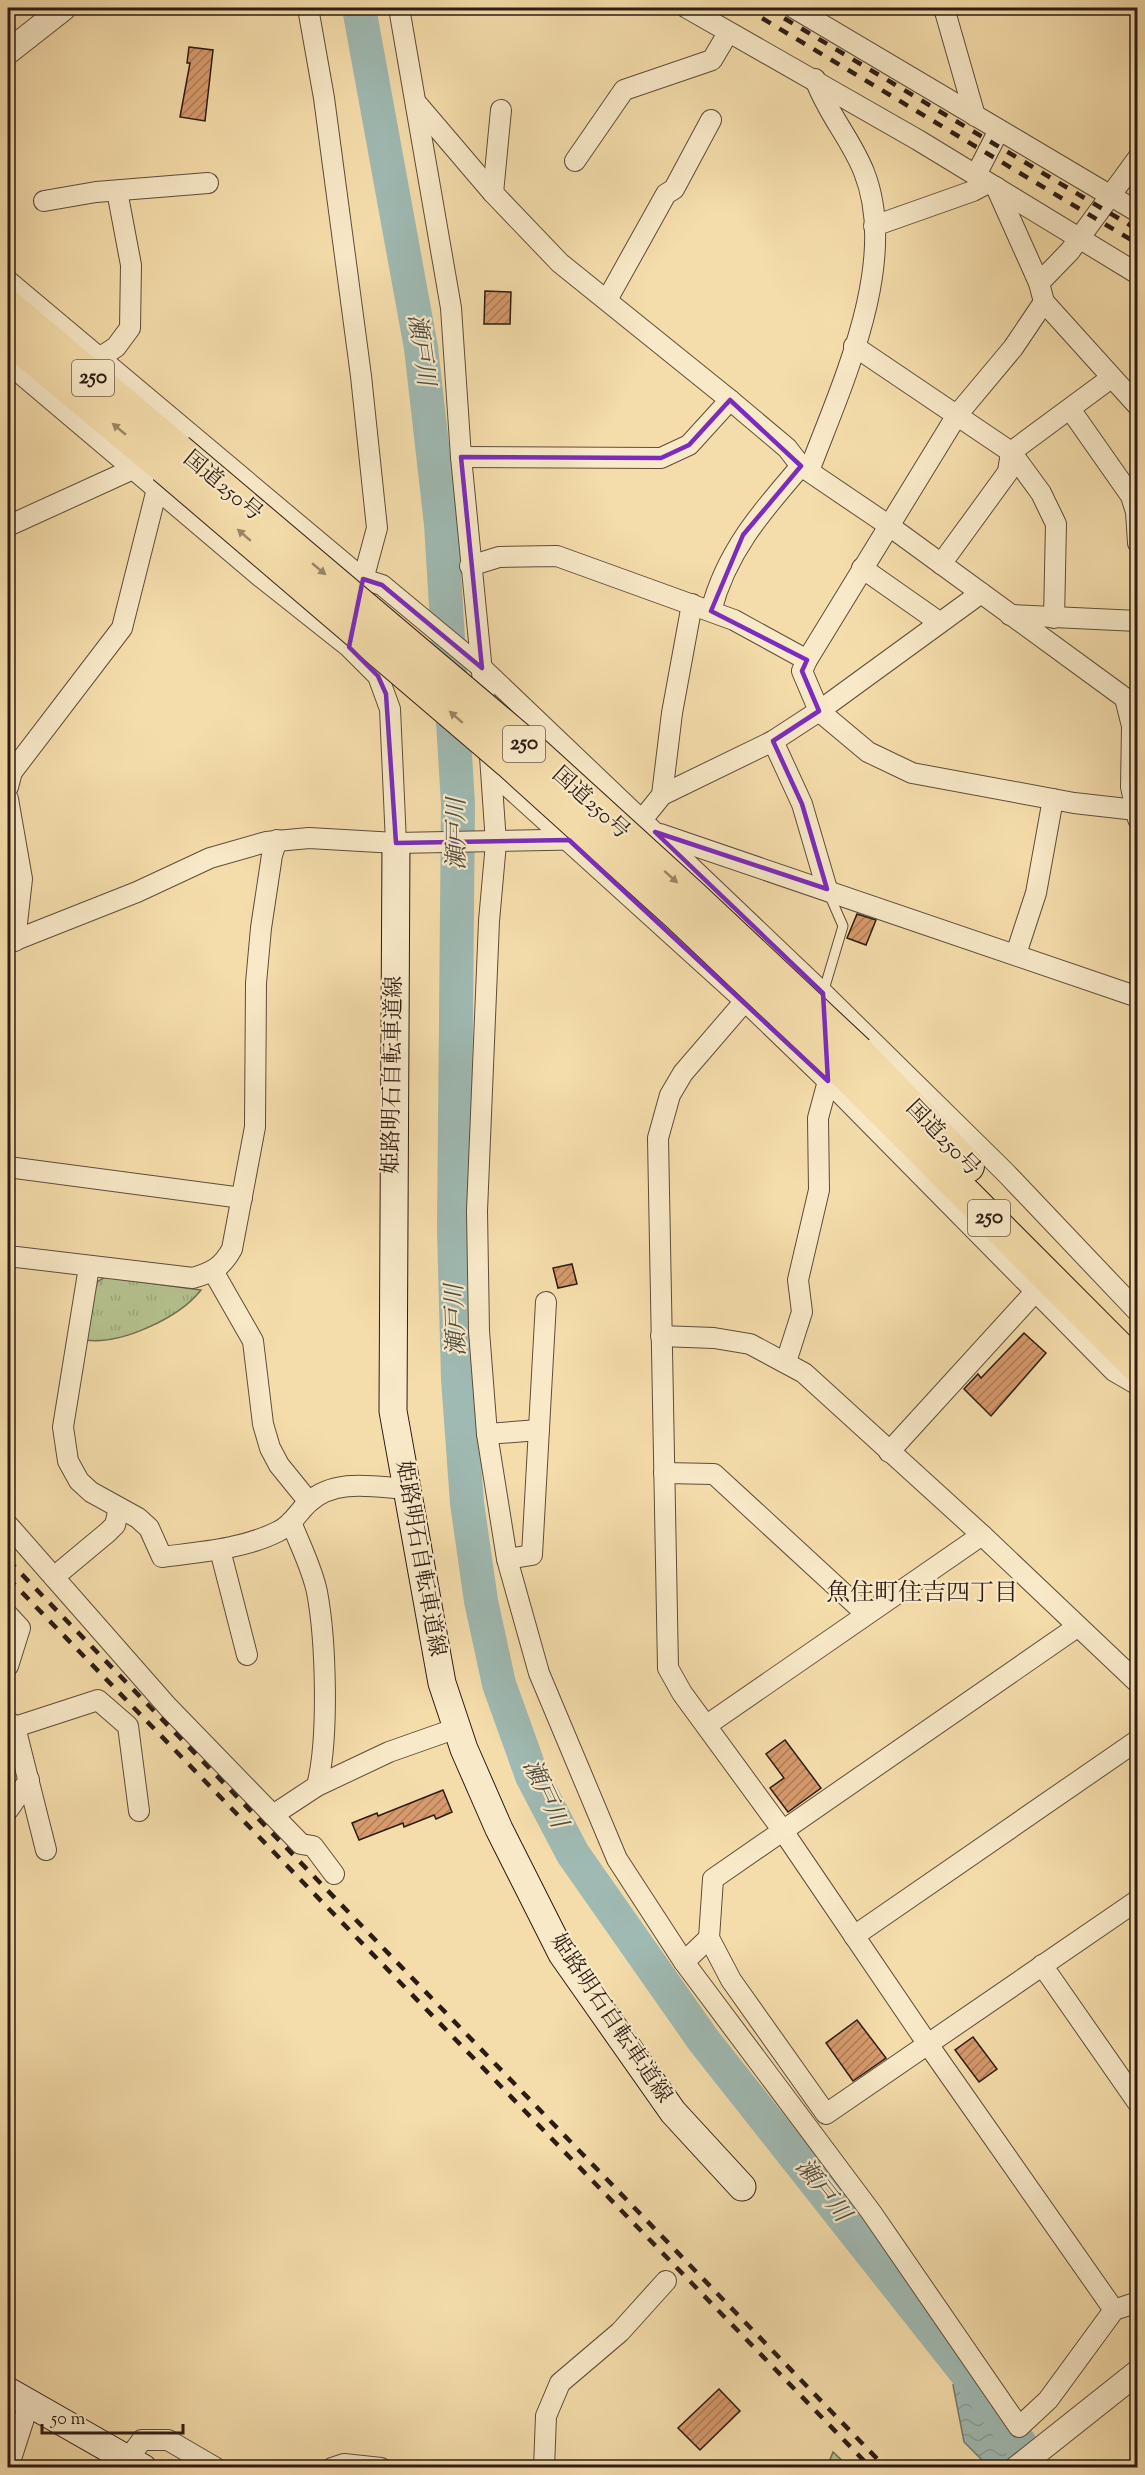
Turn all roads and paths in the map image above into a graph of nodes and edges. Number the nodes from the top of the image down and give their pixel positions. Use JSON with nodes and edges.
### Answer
{"nodes":[{"id":1,"x":64,"y":8,"type":"edge"},
{"id":2,"x":308,"y":8,"type":"edge"},
{"id":3,"x":399,"y":8,"type":"edge"},
{"id":4,"x":687,"y":8,"type":"edge"},
{"id":5,"x":794,"y":8,"type":"edge"},
{"id":6,"x":944,"y":8,"type":"edge"},
{"id":7,"x":728,"y":33,"type":"junction"},
{"id":8,"x":8,"y":52,"type":"edge"},
{"id":9,"x":815,"y":79,"type":"junction"},
{"id":10,"x":418,"y":105,"type":"junction"},
{"id":11,"x":501,"y":110,"type":"dead end"},
{"id":12,"x":975,"y":116,"type":"junction"},
{"id":13,"x":711,"y":120,"type":"dead end"},
{"id":14,"x":999,"y":130,"type":"junction"},
{"id":15,"x":1137,"y":158,"type":"edge"},
{"id":16,"x":575,"y":161,"type":"dead end"},
{"id":17,"x":987,"y":182,"type":"junction"},
{"id":18,"x":208,"y":183,"type":"dead end"},
{"id":19,"x":117,"y":191,"type":"junction"},
{"id":20,"x":493,"y":193,"type":"junction"},
{"id":21,"x":1109,"y":194,"type":"junction"},
{"id":22,"x":44,"y":201,"type":"dead end"},
{"id":23,"x":1137,"y":212,"type":"edge"},
{"id":24,"x":874,"y":226,"type":"junction"},
{"id":25,"x":1080,"y":239,"type":"junction"},
{"id":26,"x":1137,"y":274,"type":"edge"},
{"id":27,"x":8,"y":281,"type":"edge"},
{"id":28,"x":1041,"y":293,"type":"junction"},
{"id":29,"x":607,"y":300,"type":"junction"},
{"id":30,"x":8,"y":306,"type":"edge"},
{"id":31,"x":8,"y":337,"type":"edge"},
{"id":32,"x":854,"y":346,"type":"junction"},
{"id":33,"x":99,"y":358,"type":"junction"},
{"id":34,"x":8,"y":363,"type":"edge"},
{"id":35,"x":1111,"y":378,"type":"junction"},
{"id":36,"x":730,"y":400,"type":"junction"},
{"id":37,"x":1137,"y":406,"type":"edge"},
{"id":38,"x":1070,"y":409,"type":"junction"},
{"id":39,"x":957,"y":415,"type":"junction"},
{"id":40,"x":1011,"y":453,"type":"junction"},
{"id":41,"x":460,"y":457,"type":"junction"},
{"id":42,"x":133,"y":468,"type":"junction"},
{"id":43,"x":166,"y":469,"type":"junction"},
{"id":44,"x":805,"y":469,"type":"junction"},
{"id":45,"x":888,"y":525,"type":"junction"},
{"id":46,"x":8,"y":526,"type":"edge"},
{"id":47,"x":1137,"y":543,"type":"edge"},
{"id":48,"x":941,"y":564,"type":"junction"},
{"id":49,"x":470,"y":566,"type":"junction"},
{"id":50,"x":862,"y":568,"type":"junction"},
{"id":51,"x":363,"y":579,"type":"junction"},
{"id":52,"x":981,"y":593,"type":"junction"},
{"id":53,"x":692,"y":604,"type":"junction"},
{"id":54,"x":711,"y":611,"type":"junction"},
{"id":55,"x":1010,"y":615,"type":"junction"},
{"id":56,"x":1054,"y":618,"type":"junction"},
{"id":57,"x":1137,"y":621,"type":"edge"},
{"id":58,"x":939,"y":622,"type":"junction"},
{"id":59,"x":349,"y":647,"type":"junction"},
{"id":60,"x":807,"y":660,"type":"junction"},
{"id":61,"x":482,"y":668,"type":"junction"},
{"id":62,"x":819,"y":711,"type":"junction"},
{"id":63,"x":1135,"y":727,"type":"edge"},
{"id":64,"x":773,"y":741,"type":"junction"},
{"id":65,"x":492,"y":772,"type":"junction"},
{"id":66,"x":8,"y":787,"type":"edge"},
{"id":67,"x":662,"y":795,"type":"junction"},
{"id":68,"x":8,"y":799,"type":"edge"},
{"id":69,"x":1053,"y":799,"type":"junction"},
{"id":70,"x":1137,"y":814,"type":"edge"},
{"id":71,"x":648,"y":826,"type":"junction"},
{"id":72,"x":277,"y":840,"type":"junction"},
{"id":73,"x":569,"y":840,"type":"junction"},
{"id":74,"x":400,"y":843,"type":"junction"},
{"id":75,"x":496,"y":843,"type":"junction"},
{"id":76,"x":827,"y":889,"type":"junction"},
{"id":77,"x":11,"y":942,"type":"edge"},
{"id":78,"x":1016,"y":954,"type":"junction"},
{"id":79,"x":823,"y":993,"type":"junction"},
{"id":80,"x":1137,"y":997,"type":"edge"},
{"id":81,"x":745,"y":1001,"type":"junction"},
{"id":82,"x":842,"y":1067,"type":"junction"},
{"id":83,"x":8,"y":1167,"type":"edge"},
{"id":84,"x":242,"y":1198,"type":"junction"},
{"id":85,"x":8,"y":1256,"type":"edge"},
{"id":86,"x":89,"y":1267,"type":"junction"},
{"id":87,"x":213,"y":1271,"type":"junction"},
{"id":88,"x":1035,"y":1292,"type":"junction"},
{"id":89,"x":546,"y":1302,"type":"dead end"},
{"id":90,"x":1137,"y":1312,"type":"edge"},
{"id":91,"x":661,"y":1336,"type":"junction"},
{"id":92,"x":1137,"y":1340,"type":"edge"},
{"id":93,"x":786,"y":1362,"type":"junction"},
{"id":94,"x":1137,"y":1367,"type":"edge"},
{"id":95,"x":1137,"y":1385,"type":"edge"},
{"id":96,"x":539,"y":1430,"type":"junction"},
{"id":97,"x":486,"y":1434,"type":"junction"},
{"id":98,"x":889,"y":1452,"type":"junction"},
{"id":99,"x":664,"y":1473,"type":"junction"},
{"id":100,"x":407,"y":1489,"type":"junction"},
{"id":101,"x":309,"y":1502,"type":"junction"},
{"id":102,"x":119,"y":1508,"type":"junction"},
{"id":103,"x":291,"y":1522,"type":"junction"},
{"id":104,"x":8,"y":1525,"type":"edge"},
{"id":105,"x":982,"y":1535,"type":"junction"},
{"id":106,"x":220,"y":1550,"type":"junction"},
{"id":107,"x":507,"y":1559,"type":"junction"},
{"id":108,"x":54,"y":1577,"type":"junction"},
{"id":109,"x":866,"y":1614,"type":"junction"},
{"id":110,"x":8,"y":1615,"type":"edge"},
{"id":111,"x":1077,"y":1627,"type":"junction"},
{"id":112,"x":247,"y":1656,"type":"dead end"},
{"id":113,"x":8,"y":1666,"type":"edge"},
{"id":114,"x":1137,"y":1683,"type":"edge"},
{"id":115,"x":11,"y":1724,"type":"edge"},
{"id":116,"x":707,"y":1725,"type":"junction"},
{"id":117,"x":457,"y":1728,"type":"junction"},
{"id":118,"x":1137,"y":1740,"type":"edge"},
{"id":119,"x":29,"y":1780,"type":"junction"},
{"id":120,"x":317,"y":1786,"type":"junction"},
{"id":121,"x":8,"y":1810,"type":"edge"},
{"id":122,"x":139,"y":1811,"type":"dead end"},
{"id":123,"x":273,"y":1815,"type":"junction"},
{"id":124,"x":783,"y":1831,"type":"junction"},
{"id":125,"x":46,"y":1850,"type":"dead end"},
{"id":126,"x":334,"y":1874,"type":"dead end"},
{"id":127,"x":1137,"y":1900,"type":"edge"},
{"id":128,"x":854,"y":1936,"type":"junction"},
{"id":129,"x":709,"y":1938,"type":"junction"},
{"id":130,"x":684,"y":1962,"type":"junction"},
{"id":131,"x":1042,"y":1965,"type":"junction"},
{"id":132,"x":927,"y":2043,"type":"junction"},
{"id":133,"x":1137,"y":2103,"type":"edge"},
{"id":134,"x":742,"y":2187,"type":"dead end"},
{"id":135,"x":666,"y":2281,"type":"dead end"},
{"id":136,"x":1137,"y":2302,"type":"edge"},
{"id":137,"x":1114,"y":2310,"type":"junction"},
{"id":138,"x":1137,"y":2372,"type":"edge"},
{"id":139,"x":18,"y":2397,"type":"edge"},
{"id":140,"x":136,"y":2463,"type":"edge"},
{"id":141,"x":8,"y":2468,"type":"edge"},
{"id":142,"x":216,"y":2468,"type":"edge"},
{"id":143,"x":332,"y":2468,"type":"edge"},
{"id":144,"x":381,"y":2468,"type":"edge"},
{"id":145,"x":544,"y":2468,"type":"edge"},
{"id":146,"x":1017,"y":2468,"type":"edge"}],
"edges":[{"from":1,"to":8,"type":"street"},
{"from":2,"to":51,"type":"street"},
{"from":3,"to":10,"type":"street"},
{"from":4,"to":7,"type":"street"},
{"from":5,"to":12,"type":"street"},
{"from":6,"to":12,"type":"street"},
{"from":7,"to":9,"type":"street"},
{"from":7,"to":16,"type":"street"},
{"from":9,"to":17,"type":"street"},
{"from":9,"to":24,"type":"street"},
{"from":10,"to":20,"type":"street"},
{"from":10,"to":41,"type":"street"},
{"from":11,"to":20,"type":"street"},
{"from":12,"to":14,"type":"street"},
{"from":13,"to":29,"type":"street"},
{"from":14,"to":17,"type":"street"},
{"from":14,"to":21,"type":"street"},
{"from":15,"to":21,"type":"street"},
{"from":17,"to":24,"type":"street"},
{"from":17,"to":25,"type":"street"},
{"from":17,"to":28,"type":"street"},
{"from":18,"to":19,"type":"street"},
{"from":19,"to":22,"type":"street"},
{"from":19,"to":33,"type":"street"},
{"from":20,"to":29,"type":"street"},
{"from":21,"to":23,"type":"street"},
{"from":21,"to":25,"type":"street"},
{"from":24,"to":32,"type":"street"},
{"from":25,"to":26,"type":"street"},
{"from":25,"to":28,"type":"street"},
{"from":27,"to":33,"type":"street"},
{"from":28,"to":35,"type":"street"},
{"from":28,"to":39,"type":"street"},
{"from":29,"to":36,"type":"street"},
{"from":30,"to":43,"type":"highway","name":"国道250号","number":"250"},
{"from":43,"to":31,"type":"highway","name":"国道250号","number":"250","one_way":true},
{"from":32,"to":39,"type":"street"},
{"from":32,"to":44,"type":"street"},
{"from":33,"to":51,"type":"street"},
{"from":34,"to":42,"type":"street"},
{"from":35,"to":37,"type":"street"},
{"from":35,"to":38,"type":"street"},
{"from":36,"to":41,"type":"street"},
{"from":36,"to":44,"type":"street"},
{"from":38,"to":40,"type":"street"},
{"from":38,"to":47,"type":"street"},
{"from":39,"to":40,"type":"street"},
{"from":39,"to":45,"type":"street"},
{"from":40,"to":48,"type":"street"},
{"from":40,"to":56,"type":"street"},
{"from":41,"to":49,"type":"street"},
{"from":42,"to":43,"type":"street"},
{"from":42,"to":46,"type":"street"},
{"from":43,"to":59,"type":"street"},
{"from":43,"to":66,"type":"street"},
{"from":43,"to":82,"type":"highway","name":"国道250号","number":"250","bridge":true},
{"from":44,"to":45,"type":"street"},
{"from":44,"to":54,"type":"street"},
{"from":45,"to":48,"type":"street"},
{"from":45,"to":50,"type":"street"},
{"from":48,"to":52,"type":"street"},
{"from":49,"to":53,"type":"street"},
{"from":49,"to":61,"type":"street"},
{"from":50,"to":58,"type":"street"},
{"from":50,"to":60,"type":"street"},
{"from":51,"to":59,"type":"street"},
{"from":51,"to":61,"type":"street"},
{"from":52,"to":55,"type":"street"},
{"from":52,"to":58,"type":"street"},
{"from":53,"to":54,"type":"street"},
{"from":53,"to":67,"type":"street"},
{"from":54,"to":60,"type":"street"},
{"from":55,"to":56,"type":"street"},
{"from":55,"to":63,"type":"street"},
{"from":56,"to":57,"type":"street"},
{"from":58,"to":62,"type":"street"},
{"from":59,"to":74,"type":"street"},
{"from":60,"to":62,"type":"street"},
{"from":61,"to":65,"type":"street"},
{"from":61,"to":71,"type":"street"},
{"from":62,"to":64,"type":"street"},
{"from":62,"to":69,"type":"street"},
{"from":63,"to":70,"type":"street"},
{"from":64,"to":67,"type":"street"},
{"from":64,"to":76,"type":"street"},
{"from":65,"to":73,"type":"street"},
{"from":65,"to":75,"type":"street"},
{"from":67,"to":71,"type":"street"},
{"from":68,"to":77,"type":"street"},
{"from":69,"to":70,"type":"street"},
{"from":69,"to":78,"type":"street"},
{"from":71,"to":73,"type":"street"},
{"from":71,"to":76,"type":"street"},
{"from":71,"to":79,"type":"street"},
{"from":72,"to":74,"type":"street"},
{"from":72,"to":77,"type":"street"},
{"from":72,"to":84,"type":"street"},
{"from":73,"to":75,"type":"street"},
{"from":73,"to":81,"type":"street"},
{"from":74,"to":75,"type":"street"},
{"from":74,"to":100,"type":"main road","name":"姫路明石自転車道線"},
{"from":75,"to":97,"type":"street"},
{"from":76,"to":78,"type":"street"},
{"from":76,"to":79,"type":"lane"},
{"from":78,"to":80,"type":"street"},
{"from":79,"to":82,"type":"street"},
{"from":79,"to":90,"type":"street"},
{"from":81,"to":82,"type":"street"},
{"from":81,"to":91,"type":"street"},
{"from":82,"to":88,"type":"street"},
{"from":82,"to":92,"type":"highway","name":"国道250号","number":"250"},
{"from":82,"to":93,"type":"street"},
{"from":82,"to":94,"type":"highway","name":"国道250号","number":"250"},
{"from":83,"to":84,"type":"street"},
{"from":84,"to":87,"type":"street"},
{"from":85,"to":86,"type":"street"},
{"from":86,"to":87,"type":"street"},
{"from":86,"to":102,"type":"street"},
{"from":87,"to":101,"type":"street"},
{"from":88,"to":95,"type":"street"},
{"from":88,"to":98,"type":"street"},
{"from":89,"to":96,"type":"street"},
{"from":91,"to":93,"type":"street"},
{"from":91,"to":99,"type":"street"},
{"from":93,"to":98,"type":"street"},
{"from":96,"to":97,"type":"street"},
{"from":96,"to":107,"type":"street"},
{"from":97,"to":107,"type":"street"},
{"from":98,"to":105,"type":"street"},
{"from":99,"to":109,"type":"street"},
{"from":99,"to":116,"type":"street"},
{"from":100,"to":101,"type":"street"},
{"from":100,"to":117,"type":"main road","name":"姫路明石自転車道線"},
{"from":101,"to":103,"type":"street"},
{"from":102,"to":106,"type":"street"},
{"from":102,"to":108,"type":"street"},
{"from":103,"to":106,"type":"street"},
{"from":103,"to":120,"type":"street"},
{"from":104,"to":108,"type":"street"},
{"from":105,"to":109,"type":"street"},
{"from":105,"to":111,"type":"street"},
{"from":106,"to":112,"type":"street"},
{"from":107,"to":130,"type":"street"},
{"from":108,"to":123,"type":"street"},
{"from":109,"to":116,"type":"street"},
{"from":110,"to":113,"type":"street"},
{"from":111,"to":114,"type":"street"},
{"from":111,"to":124,"type":"street"},
{"from":115,"to":119,"type":"street"},
{"from":115,"to":122,"type":"street"},
{"from":116,"to":124,"type":"street"},
{"from":117,"to":120,"type":"street"},
{"from":117,"to":134,"type":"main road","name":"姫路明石自転車道線"},
{"from":118,"to":128,"type":"street"},
{"from":119,"to":121,"type":"street"},
{"from":119,"to":125,"type":"street"},
{"from":120,"to":123,"type":"street"},
{"from":123,"to":126,"type":"street"},
{"from":124,"to":128,"type":"street"},
{"from":124,"to":129,"type":"street"},
{"from":127,"to":131,"type":"street"},
{"from":128,"to":132,"type":"street"},
{"from":129,"to":130,"type":"street"},
{"from":129,"to":132,"type":"street"},
{"from":130,"to":137,"type":"street"},
{"from":131,"to":132,"type":"street"},
{"from":131,"to":133,"type":"street"},
{"from":132,"to":137,"type":"street"},
{"from":135,"to":145,"type":"street"},
{"from":136,"to":137,"type":"street"},
{"from":138,"to":146,"type":"street"},
{"from":139,"to":140,"type":"main road"},
{"from":139,"to":141,"type":"street"},
{"from":140,"to":142,"type":"street"},
{"from":143,"to":144,"type":"street"}]}
